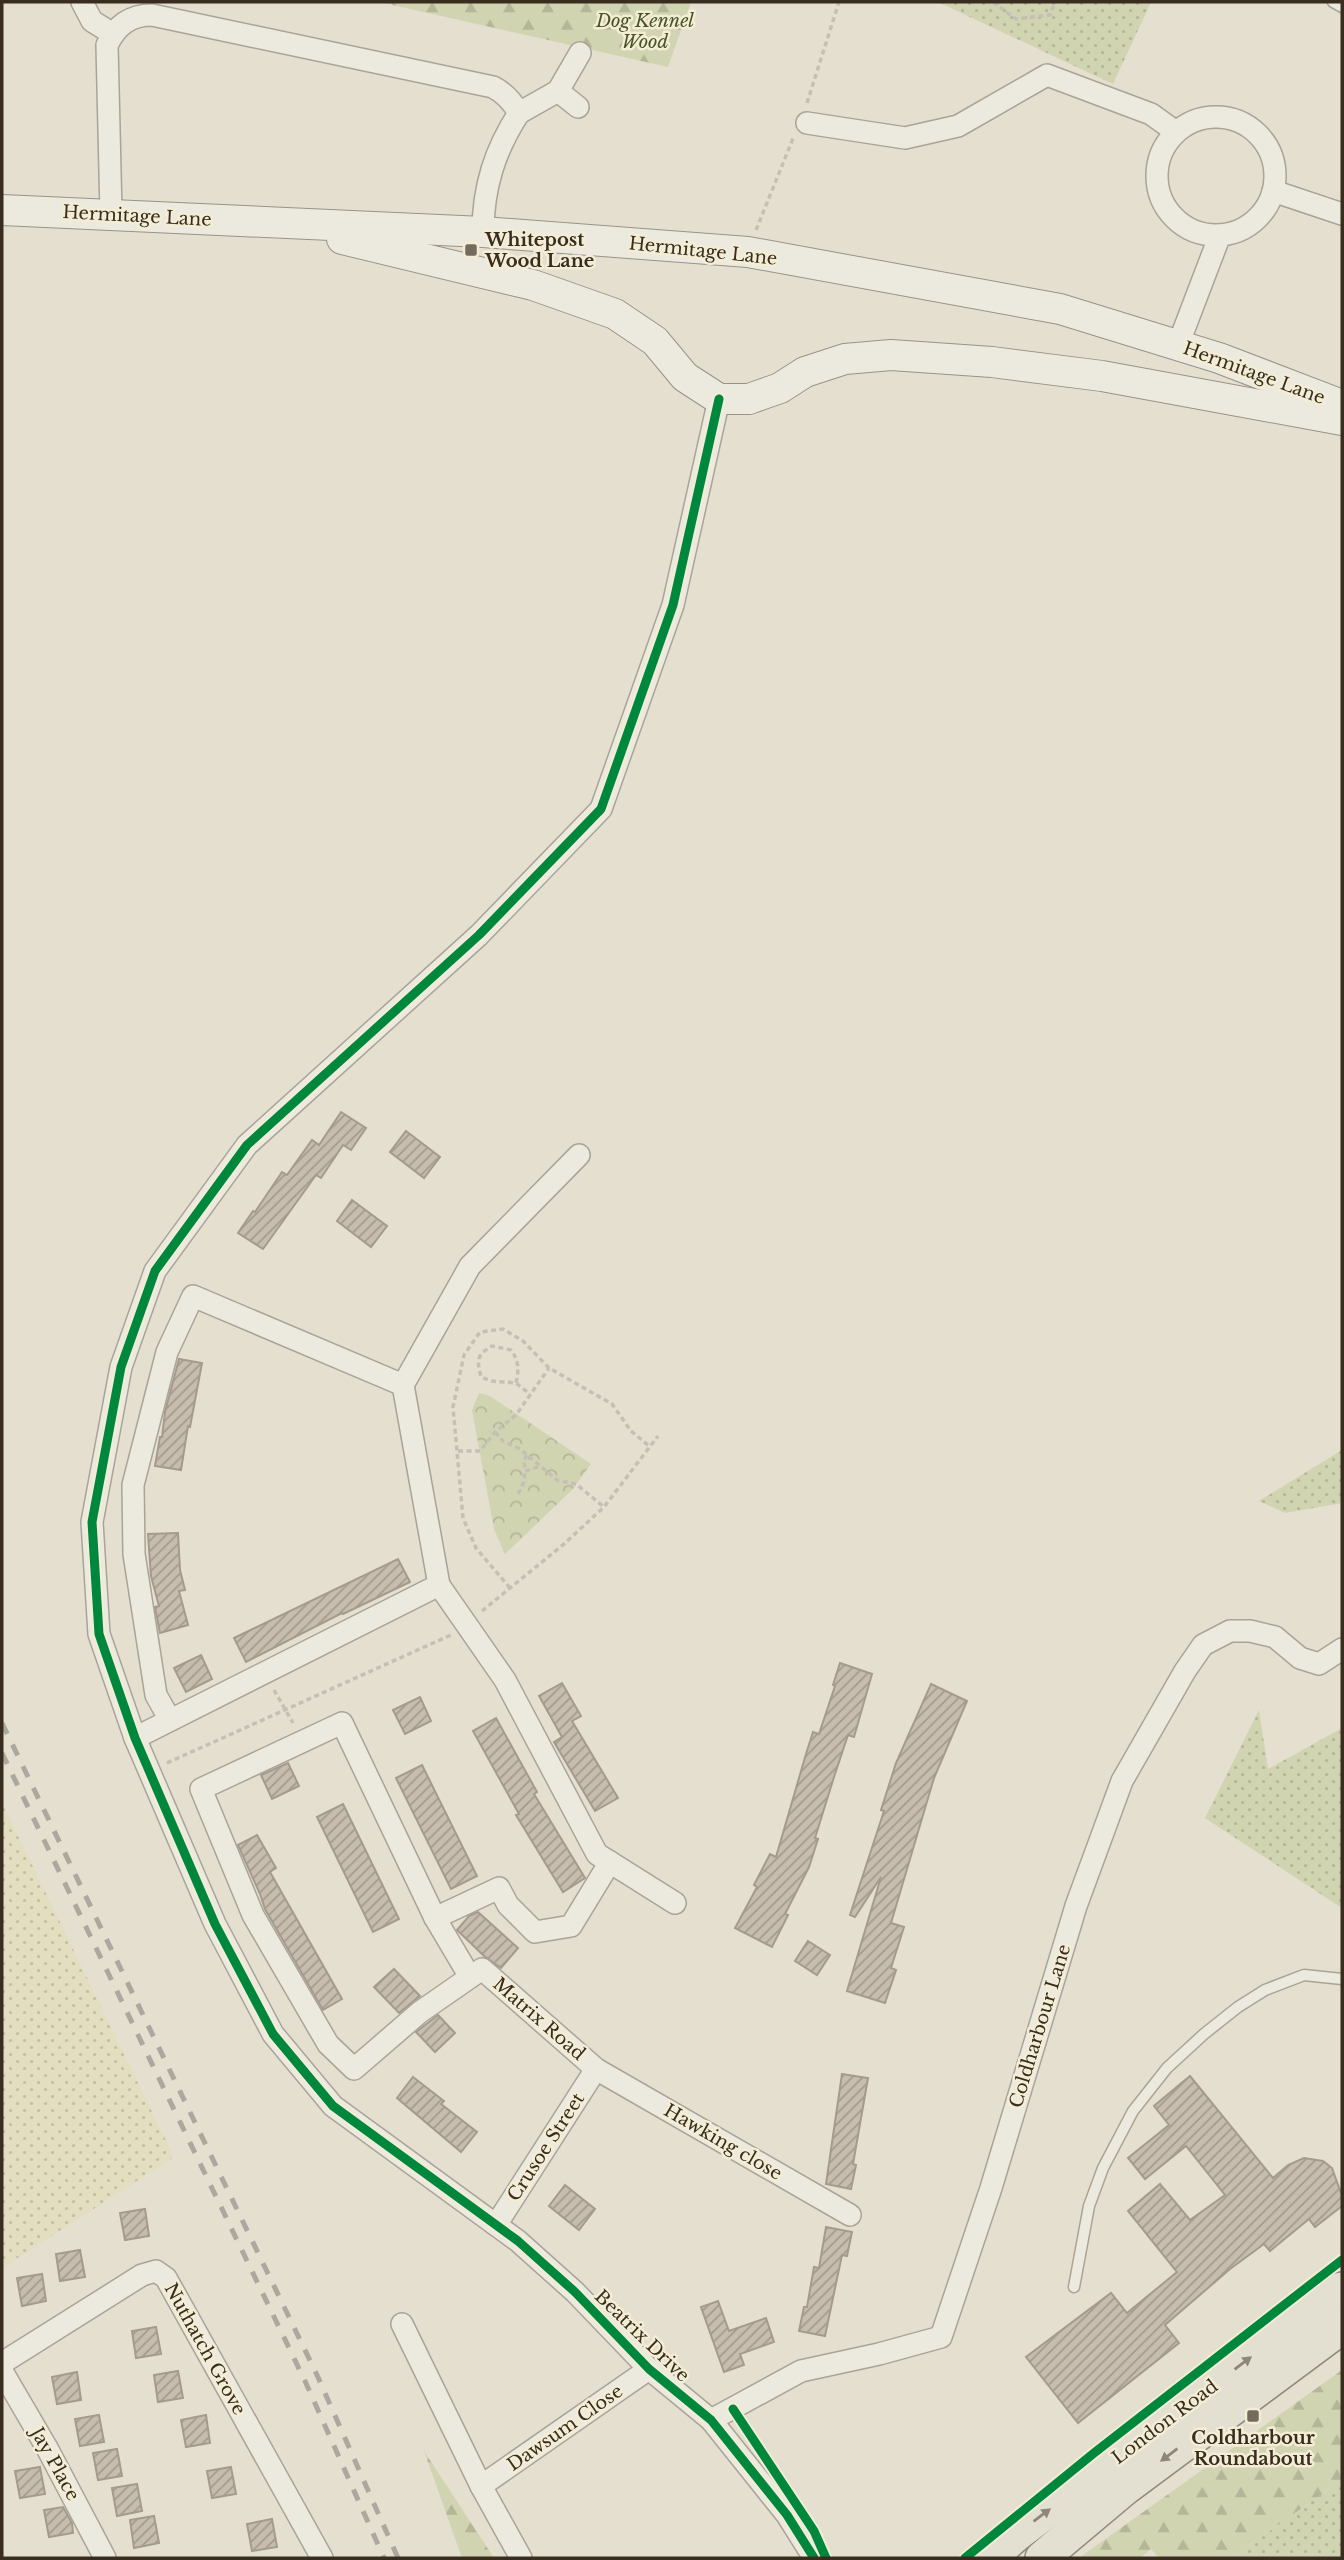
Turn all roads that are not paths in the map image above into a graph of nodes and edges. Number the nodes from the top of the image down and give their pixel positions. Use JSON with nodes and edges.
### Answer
{"nodes":[{"id":1,"x":82,"y":2,"type":"edge"},
{"id":2,"x":1333,"y":2,"type":"edge"},
{"id":3,"x":1342,"y":7,"type":"edge"},
{"id":4,"x":113,"y":34,"type":"junction"},
{"id":5,"x":580,"y":53,"type":"dead end"},
{"id":6,"x":558,"y":91,"type":"junction"},
{"id":7,"x":578,"y":107,"type":"dead end"},
{"id":8,"x":519,"y":113,"type":"junction"},
{"id":9,"x":807,"y":123,"type":"dead end"},
{"id":10,"x":1176,"y":132,"type":"junction"},
{"id":11,"x":1273,"y":191,"type":"junction"},
{"id":12,"x":2,"y":210,"type":"edge"},
{"id":13,"x":111,"y":214,"type":"junction"},
{"id":14,"x":1342,"y":214,"type":"edge"},
{"id":15,"x":274,"y":222,"type":"junction"},
{"id":16,"x":483,"y":232,"type":"junction"},
{"id":17,"x":1220,"y":235,"type":"junction"},
{"id":18,"x":1178,"y":345,"type":"junction"},
{"id":19,"x":719,"y":399,"type":"junction"},
{"id":20,"x":1342,"y":405,"type":"edge"},
{"id":21,"x":1342,"y":420,"type":"edge"},
{"id":22,"x":579,"y":1155,"type":"dead end"},
{"id":23,"x":403,"y":1385,"type":"junction"},
{"id":24,"x":439,"y":1585,"type":"junction"},
{"id":25,"x":1342,"y":1649,"type":"edge"},
{"id":26,"x":170,"y":1720,"type":"junction"},
{"id":27,"x":135,"y":1738,"type":"junction"},
{"id":28,"x":610,"y":1862,"type":"junction"},
{"id":29,"x":674,"y":1903,"type":"dead end"},
{"id":30,"x":435,"y":1918,"type":"junction"},
{"id":31,"x":476,"y":1973,"type":"junction"},
{"id":32,"x":1342,"y":1979,"type":"edge"},
{"id":33,"x":596,"y":2069,"type":"junction"},
{"id":34,"x":850,"y":2215,"type":"dead end"},
{"id":35,"x":496,"y":2225,"type":"junction"},
{"id":36,"x":1074,"y":2287,"type":"dead end"},
{"id":37,"x":1342,"y":2289,"type":"edge"},
{"id":38,"x":402,"y":2324,"type":"dead end"},
{"id":39,"x":1342,"y":2327,"type":"edge"},
{"id":40,"x":2,"y":2363,"type":"edge"},
{"id":41,"x":649,"y":2370,"type":"junction"},
{"id":42,"x":2,"y":2371,"type":"edge"},
{"id":43,"x":711,"y":2420,"type":"junction"},
{"id":44,"x":481,"y":2486,"type":"junction"},
{"id":45,"x":314,"y":2556,"type":"edge"},
{"id":46,"x":105,"y":2558,"type":"edge"},
{"id":47,"x":521,"y":2558,"type":"edge"},
{"id":48,"x":814,"y":2558,"type":"edge"},
{"id":49,"x":990,"y":2558,"type":"edge"},
{"id":50,"x":1042,"y":2558,"type":"edge"}],
"edges":[{"from":1,"to":4,"type":"street"},
{"from":2,"to":3,"type":"lane"},
{"from":4,"to":8,"type":"street"},
{"from":4,"to":13,"type":"street"},
{"from":5,"to":6,"type":"street"},
{"from":6,"to":7,"type":"street"},
{"from":6,"to":8,"type":"street"},
{"from":8,"to":16,"type":"street"},
{"from":9,"to":10,"type":"street"},
{"from":10,"to":11,"type":"street"},
{"from":10,"to":17,"type":"street"},
{"from":11,"to":14,"type":"street"},
{"from":11,"to":17,"type":"street"},
{"from":12,"to":13,"type":"main road","name":"Hermitage Lane"},
{"from":13,"to":15,"type":"main road","name":"Hermitage Lane"},
{"from":15,"to":16,"type":"main road","name":"Hermitage Lane"},
{"from":15,"to":19,"type":"main road"},
{"from":16,"to":18,"type":"main road","name":"Hermitage Lane"},
{"from":17,"to":18,"type":"street"},
{"from":18,"to":20,"type":"main road","name":"Hermitage Lane"},
{"from":19,"to":21,"type":"main road"},
{"from":19,"to":27,"type":"street","name":"Beatrix Drive"},
{"from":22,"to":23,"type":"street"},
{"from":23,"to":24,"type":"street"},
{"from":23,"to":26,"type":"street"},
{"from":24,"to":26,"type":"street"},
{"from":24,"to":28,"type":"street"},
{"from":25,"to":43,"type":"street","name":"Coldharbour Lane"},
{"from":26,"to":27,"type":"street"},
{"from":27,"to":35,"type":"street","name":"Beatrix Drive"},
{"from":28,"to":29,"type":"street"},
{"from":28,"to":30,"type":"street"},
{"from":30,"to":31,"type":"street","name":"Matrix Road"},
{"from":30,"to":31,"type":"street","name":"Matrix Road"},
{"from":31,"to":33,"type":"street","name":"Matrix Road"},
{"from":32,"to":36,"type":"lane"},
{"from":33,"to":34,"type":"street","name":"Hawking close"},
{"from":33,"to":35,"type":"street","name":"Crusoe Street"},
{"from":35,"to":41,"type":"street","name":"Beatrix Drive"},
{"from":49,"to":37,"type":"main road","name":"London Road","one_way":true},
{"from":38,"to":44,"type":"street"},
{"from":39,"to":50,"type":"main road","name":"London Road","one_way":true},
{"from":40,"to":45,"type":"street","name":"Nuthatch Grove"},
{"from":41,"to":43,"type":"street","name":"Beatrix Drive"},
{"from":41,"to":44,"type":"street","name":"Dawsum Close"},
{"from":42,"to":46,"type":"street","name":"Jay Place"},
{"from":43,"to":48,"type":"street","name":"Beatrix Drive"},
{"from":44,"to":47,"type":"street"}]}
